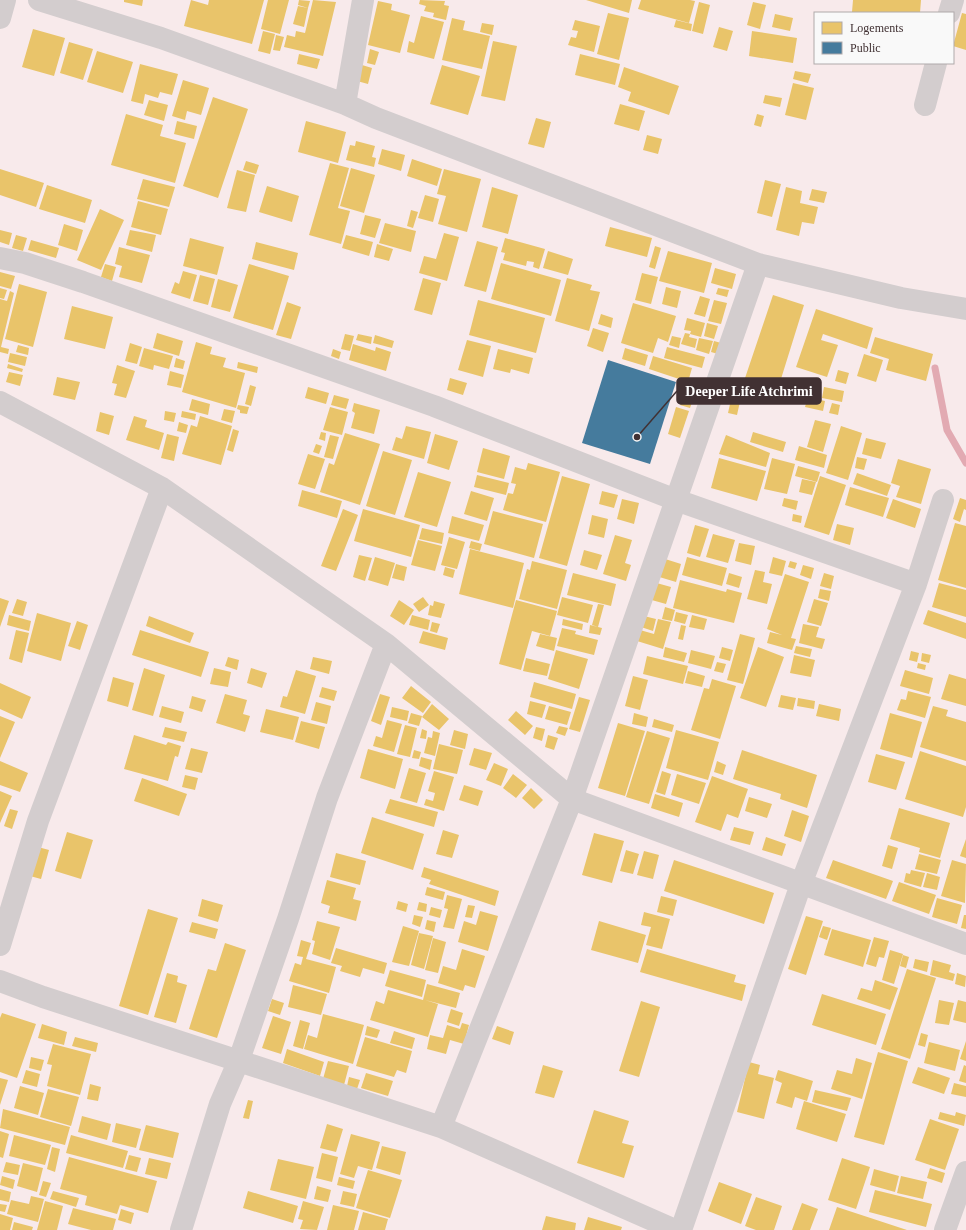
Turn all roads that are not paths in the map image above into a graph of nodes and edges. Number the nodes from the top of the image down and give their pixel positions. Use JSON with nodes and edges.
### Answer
{"nodes":[{"id":1,"x":5,"y":0,"type":"edge"},
{"id":2,"x":39,"y":0,"type":"edge"},
{"id":3,"x":363,"y":0,"type":"edge"},
{"id":4,"x":953,"y":0,"type":"edge"},
{"id":5,"x":949,"y":12,"type":"edge"},
{"id":6,"x":0,"y":18,"type":"edge"},
{"id":7,"x":936,"y":64,"type":"edge"},
{"id":8,"x":345,"y":104,"type":"junction"},
{"id":9,"x":925,"y":105,"type":"dead end"},
{"id":10,"x":0,"y":258,"type":"edge"},
{"id":11,"x":758,"y":264,"type":"junction"},
{"id":12,"x":966,"y":309,"type":"edge"},
{"id":13,"x":0,"y":402,"type":"edge"},
{"id":14,"x":162,"y":488,"type":"junction"},
{"id":15,"x":676,"y":500,"type":"junction"},
{"id":16,"x":943,"y":500,"type":"dead end"},
{"id":17,"x":916,"y":584,"type":"junction"},
{"id":18,"x":386,"y":644,"type":"junction"},
{"id":19,"x":572,"y":799,"type":"junction"},
{"id":20,"x":802,"y":884,"type":"junction"},
{"id":21,"x":966,"y":944,"type":"edge"},
{"id":22,"x":0,"y":945,"type":"edge"},
{"id":23,"x":0,"y":981,"type":"edge"},
{"id":24,"x":239,"y":1060,"type":"junction"},
{"id":25,"x":441,"y":1127,"type":"junction"},
{"id":26,"x":966,"y":1172,"type":"edge"},
{"id":27,"x":181,"y":1230,"type":"edge"},
{"id":28,"x":675,"y":1230,"type":"edge"},
{"id":29,"x":681,"y":1230,"type":"edge"},
{"id":30,"x":945,"y":1230,"type":"edge"}],
"edges":[{"from":1,"to":6,"type":"street"},
{"from":2,"to":8,"type":"street"},
{"from":3,"to":8,"type":"street"},
{"from":4,"to":5,"type":"street"},
{"from":7,"to":9,"type":"street"},
{"from":8,"to":11,"type":"street"},
{"from":10,"to":15,"type":"street"},
{"from":11,"to":12,"type":"street"},
{"from":11,"to":15,"type":"street"},
{"from":13,"to":14,"type":"street"},
{"from":14,"to":18,"type":"street"},
{"from":14,"to":22,"type":"street"},
{"from":15,"to":17,"type":"street"},
{"from":15,"to":19,"type":"street"},
{"from":16,"to":17,"type":"street"},
{"from":17,"to":20,"type":"street"},
{"from":18,"to":19,"type":"street"},
{"from":18,"to":24,"type":"street"},
{"from":19,"to":20,"type":"street"},
{"from":19,"to":25,"type":"street"},
{"from":20,"to":21,"type":"street"},
{"from":20,"to":29,"type":"street"},
{"from":23,"to":24,"type":"street"},
{"from":24,"to":25,"type":"street"},
{"from":24,"to":27,"type":"street"},
{"from":25,"to":28,"type":"street"},
{"from":26,"to":30,"type":"street"}]}
